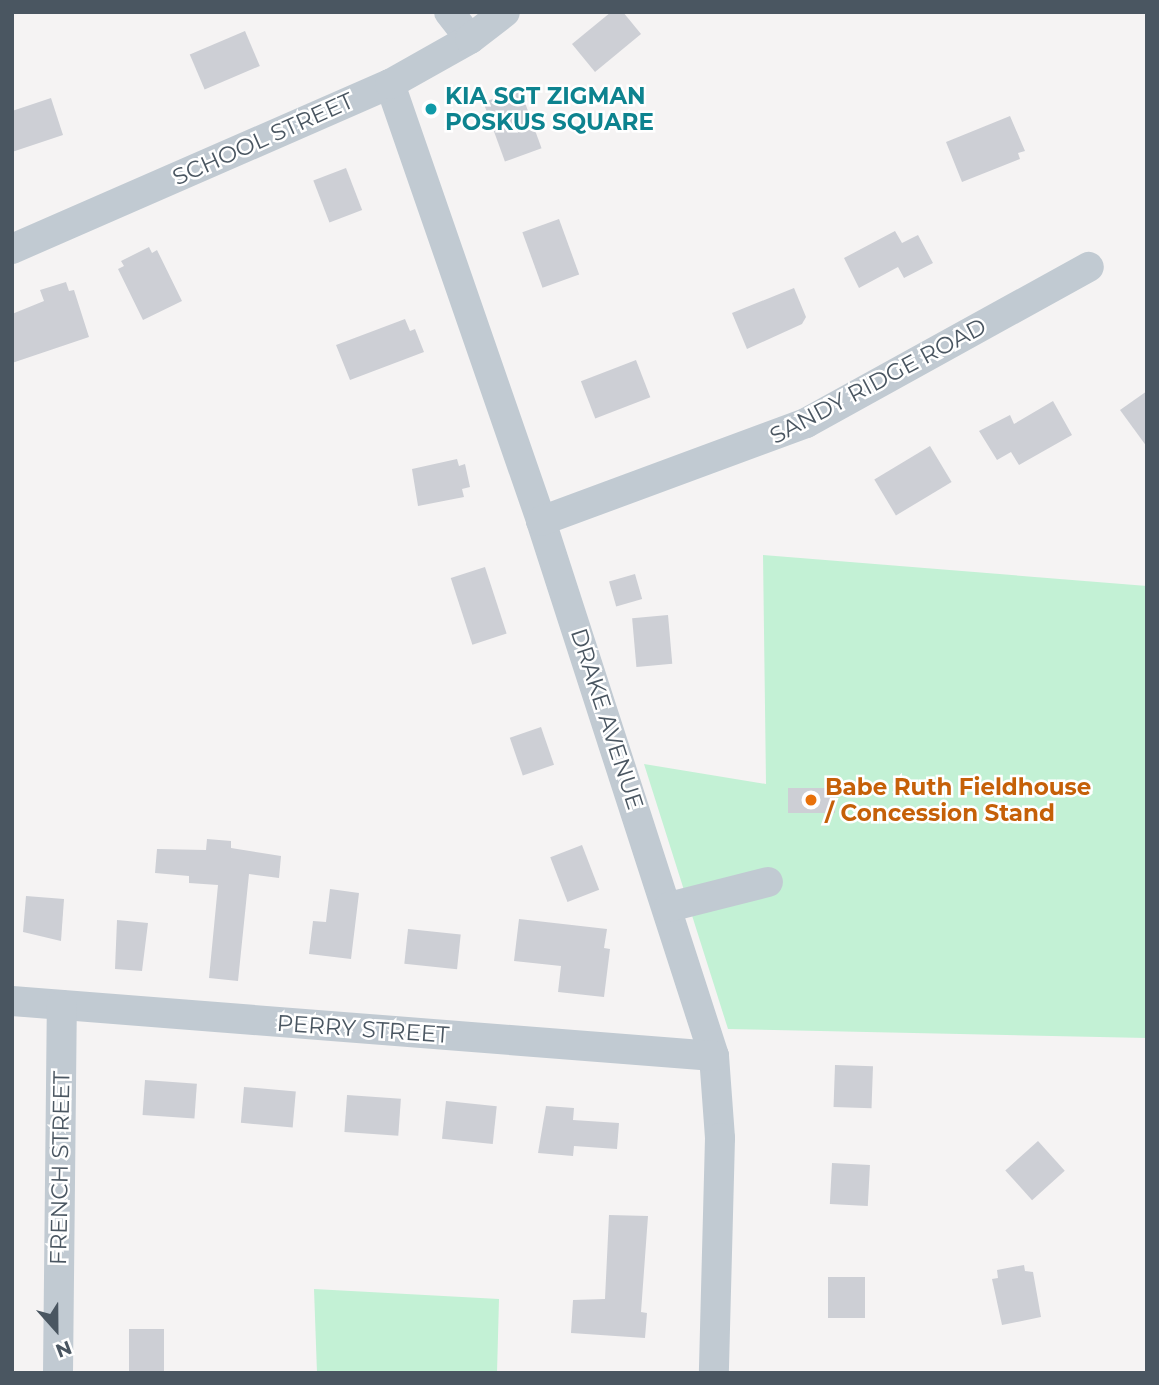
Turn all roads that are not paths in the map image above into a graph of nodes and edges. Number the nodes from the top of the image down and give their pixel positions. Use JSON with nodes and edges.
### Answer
{"nodes":[{"id":1,"x":449,"y":12,"type":"edge"},
{"id":2,"x":505,"y":12,"type":"edge"},
{"id":3,"x":470,"y":38,"type":"junction"},
{"id":4,"x":390,"y":84,"type":"junction"},
{"id":5,"x":12,"y":249,"type":"edge"},
{"id":6,"x":1089,"y":267,"type":"dead end"},
{"id":7,"x":541,"y":521,"type":"junction"},
{"id":8,"x":768,"y":882,"type":"dead end"},
{"id":9,"x":669,"y":907,"type":"junction"},
{"id":10,"x":12,"y":1000,"type":"edge"},
{"id":11,"x":62,"y":1005,"type":"junction"},
{"id":12,"x":714,"y":1056,"type":"junction"},
{"id":13,"x":58,"y":1373,"type":"edge"},
{"id":14,"x":714,"y":1373,"type":"edge"}],
"edges":[{"from":1,"to":3,"type":"street"},
{"from":2,"to":3,"type":"street","name":"SCHOOL STREET"},
{"from":3,"to":4,"type":"street","name":"SCHOOL STREET"},
{"from":4,"to":5,"type":"street","name":"SCHOOL STREET"},
{"from":4,"to":7,"type":"street","name":"DRAKE AVENUE"},
{"from":6,"to":7,"type":"street","name":"SANDY RIDGE ROAD"},
{"from":7,"to":9,"type":"street","name":"DRAKE AVENUE"},
{"from":8,"to":9,"type":"street"},
{"from":9,"to":12,"type":"street","name":"DRAKE AVENUE"},
{"from":10,"to":11,"type":"street","name":"PERRY STREET"},
{"from":11,"to":12,"type":"street","name":"PERRY STREET"},
{"from":11,"to":13,"type":"street","name":"FRENCH STREET"},
{"from":12,"to":14,"type":"street","name":"DRAKE AVENUE"}]}
